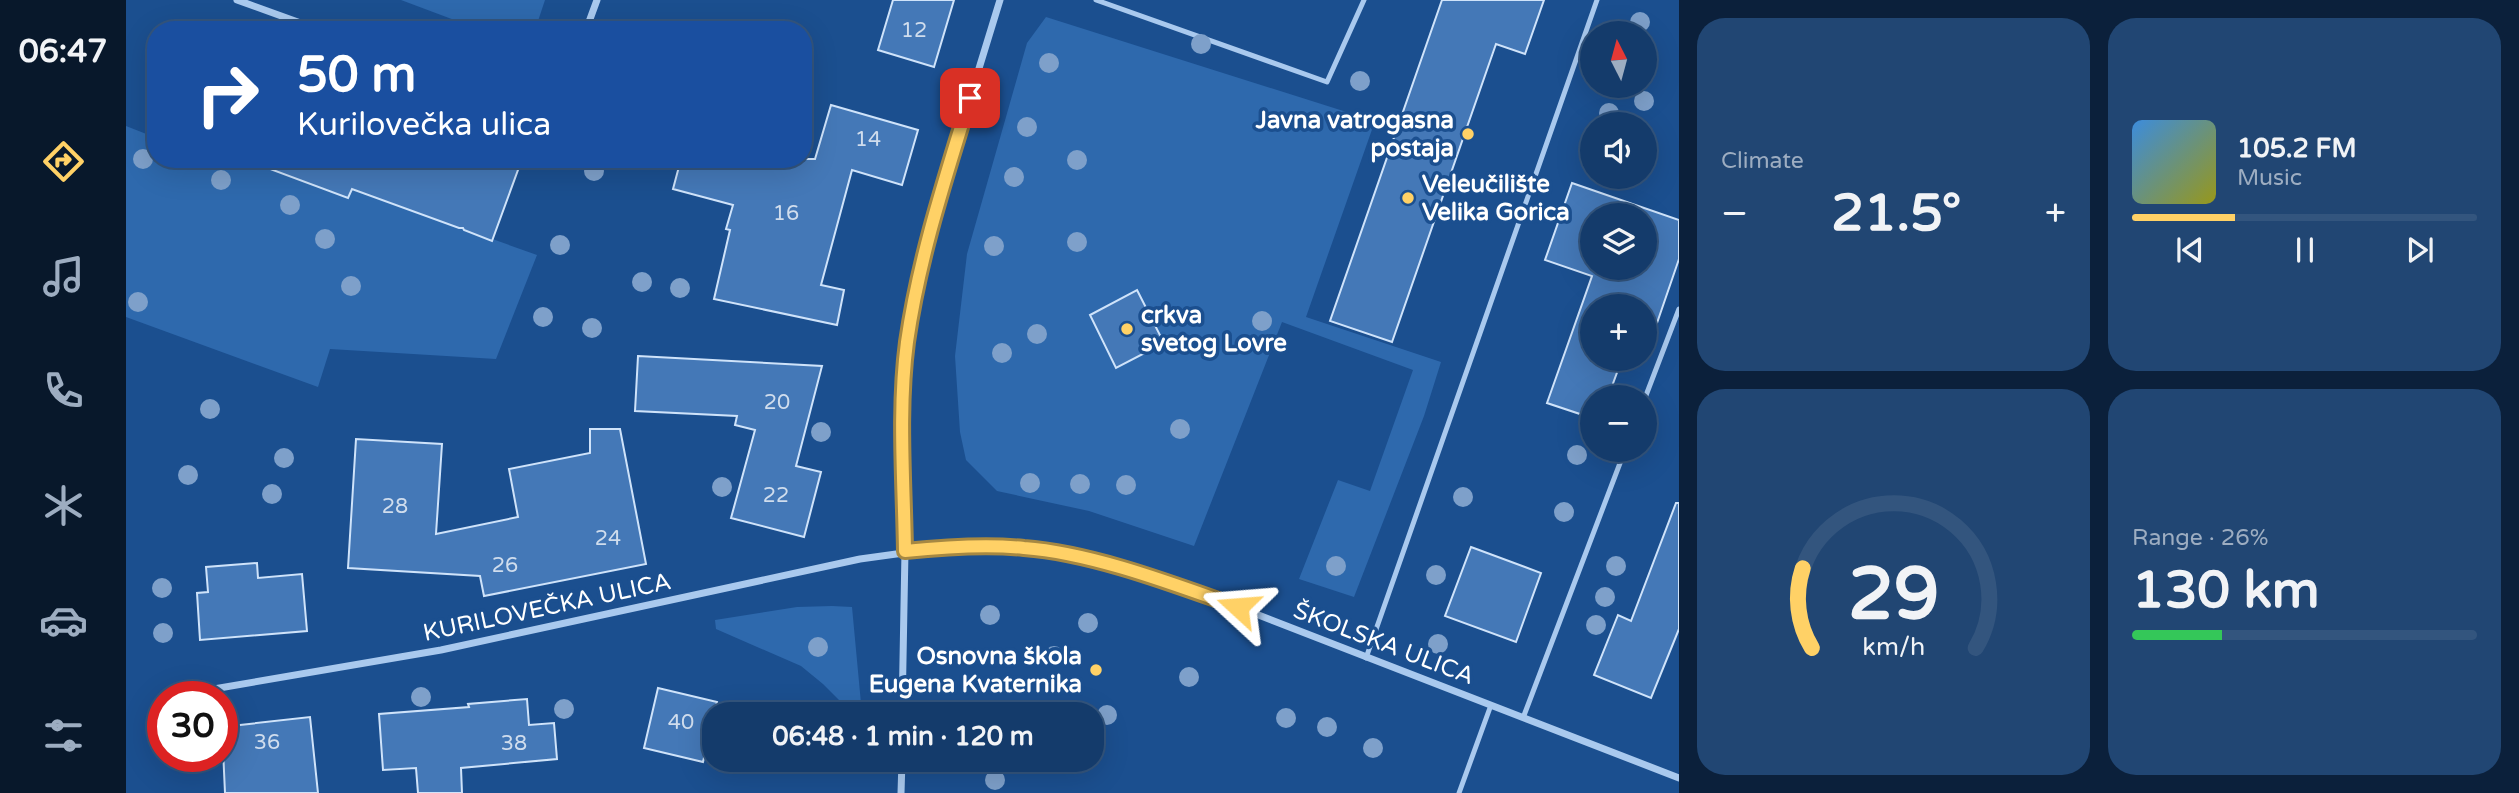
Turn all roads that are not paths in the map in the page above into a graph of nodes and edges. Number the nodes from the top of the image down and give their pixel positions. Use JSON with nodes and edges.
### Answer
{"nodes":[{"id":1,"x":237,"y":0,"type":"edge"},
{"id":2,"x":597,"y":0,"type":"edge"},
{"id":3,"x":1000,"y":0,"type":"edge"},
{"id":4,"x":1096,"y":0,"type":"edge"},
{"id":5,"x":1364,"y":0,"type":"edge"},
{"id":6,"x":1597,"y":0,"type":"edge"},
{"id":7,"x":295,"y":21,"type":"edge"},
{"id":8,"x":589,"y":21,"type":"edge"},
{"id":9,"x":1679,"y":309,"type":"edge"},
{"id":10,"x":1650,"y":385,"type":"edge"},
{"id":11,"x":1620,"y":462,"type":"edge"},
{"id":12,"x":905,"y":551,"type":"junction"},
{"id":13,"x":1366,"y":658,"type":"junction"},
{"id":14,"x":238,"y":685,"type":"edge"},
{"id":15,"x":902,"y":702,"type":"edge"},
{"id":16,"x":1491,"y":705,"type":"junction"},
{"id":17,"x":1523,"y":718,"type":"junction"},
{"id":18,"x":902,"y":772,"type":"edge"},
{"id":19,"x":1679,"y":778,"type":"edge"},
{"id":20,"x":901,"y":793,"type":"edge"},
{"id":21,"x":1459,"y":793,"type":"edge"}],
"edges":[{"from":1,"to":7,"type":"street"},
{"from":2,"to":8,"type":"street"},
{"from":3,"to":12,"type":"street"},
{"from":4,"to":5,"type":"lane"},
{"from":6,"to":13,"type":"lane"},
{"from":9,"to":10,"type":"lane"},
{"from":11,"to":17,"type":"lane"},
{"from":12,"to":13,"type":"street","name":"ŠKOLSKA ULICA"},
{"from":12,"to":14,"type":"street","name":"KURILOVEČKA ULICA"},
{"from":12,"to":15,"type":"street"},
{"from":13,"to":16,"type":"street","name":"ŠKOLSKA ULICA"},
{"from":16,"to":17,"type":"street","name":"ŠKOLSKA ULICA"},
{"from":16,"to":21,"type":"lane"},
{"from":17,"to":19,"type":"street","name":"ŠKOLSKA ULICA"},
{"from":18,"to":20,"type":"street"}]}
